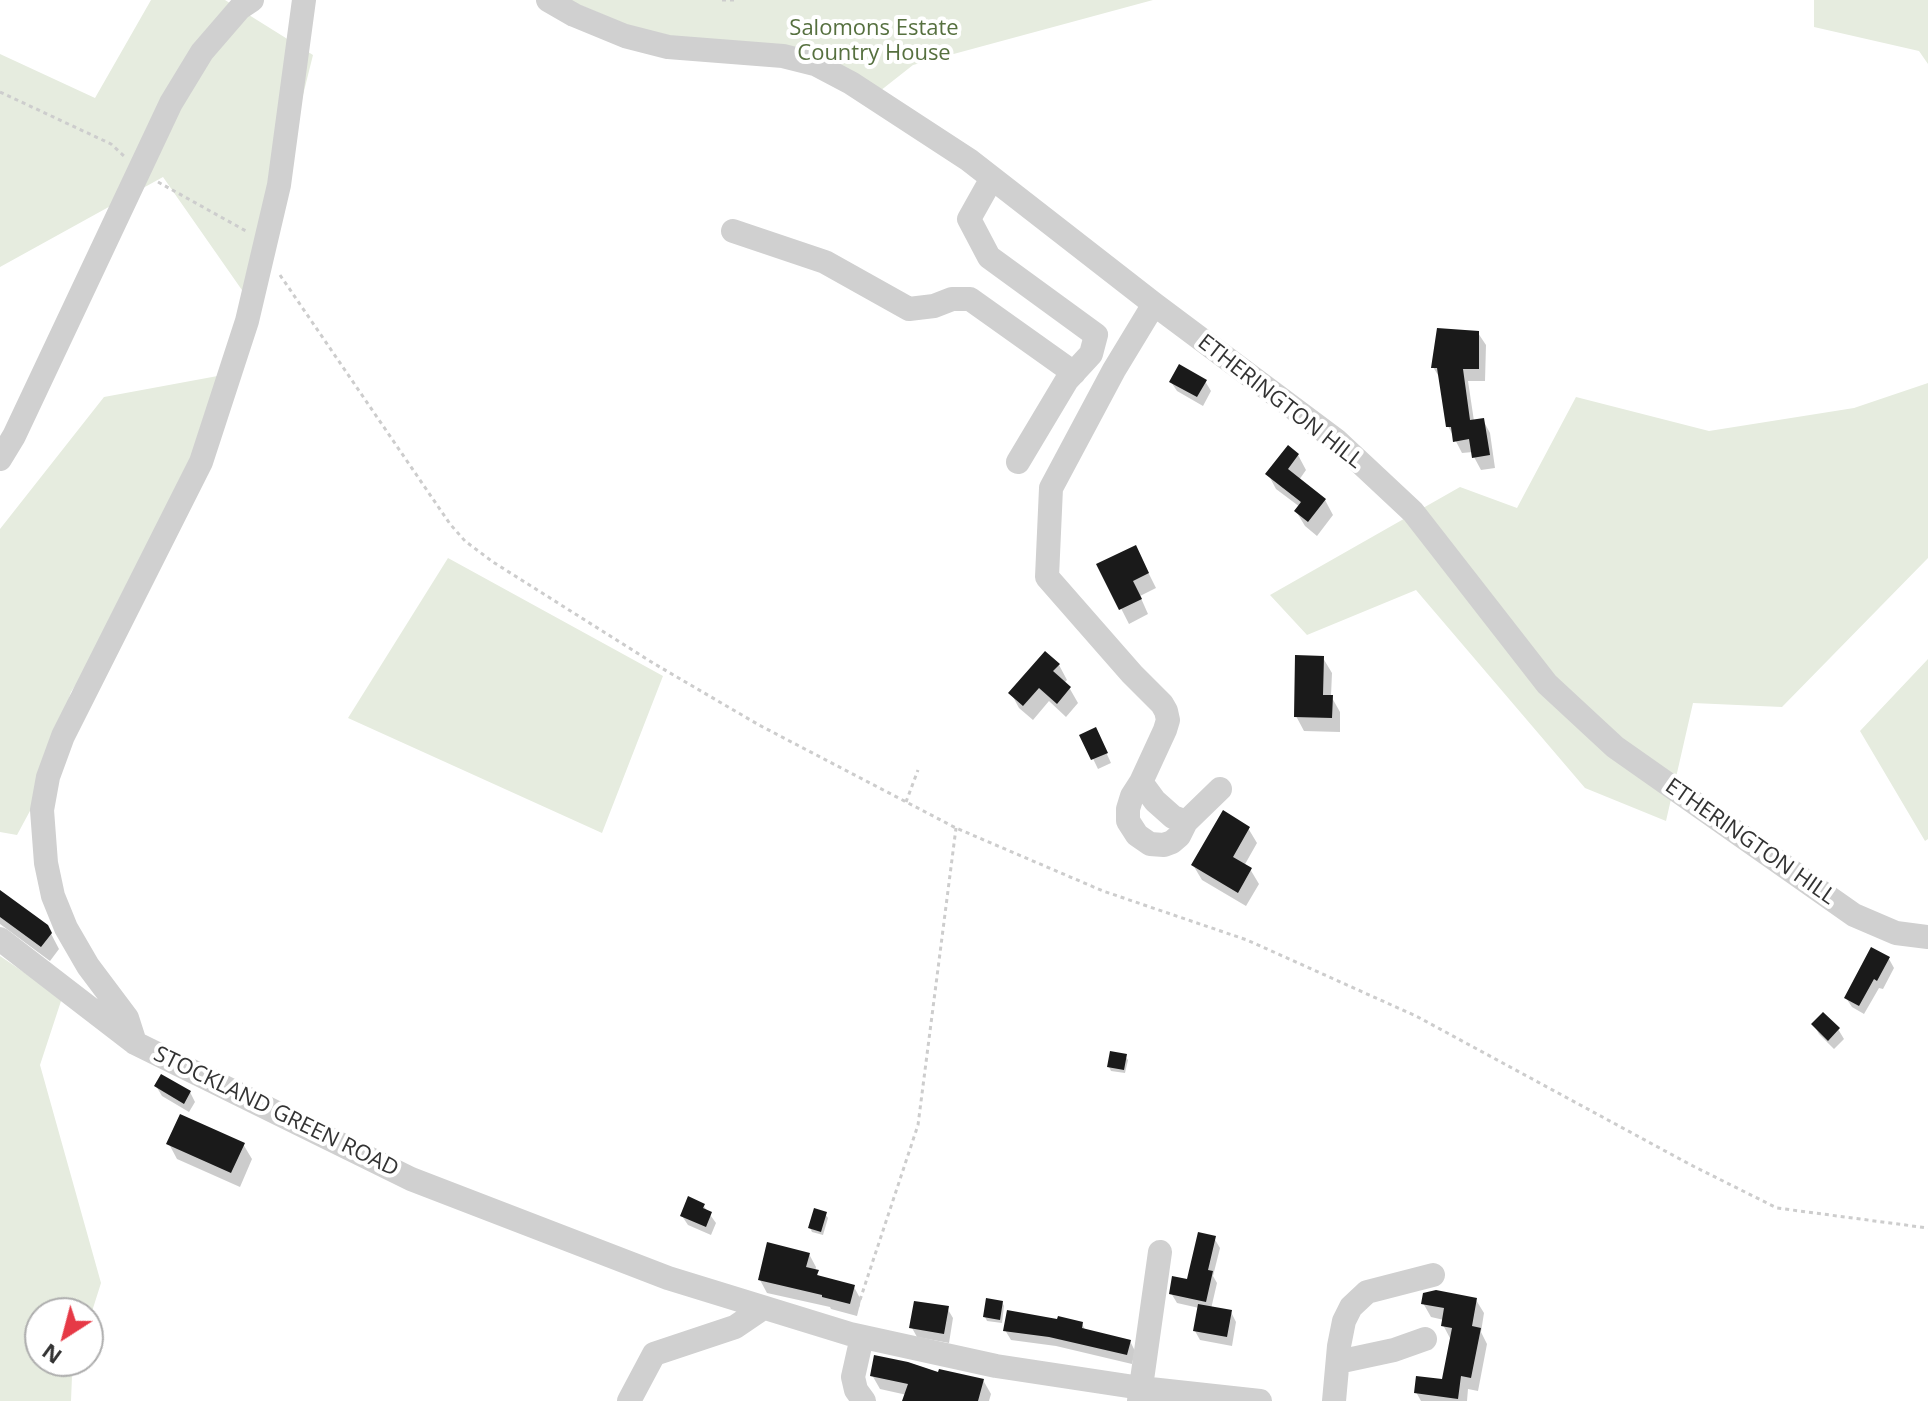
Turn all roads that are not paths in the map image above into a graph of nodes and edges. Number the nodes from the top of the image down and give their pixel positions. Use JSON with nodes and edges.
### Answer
{"nodes":[{"id":1,"x":252,"y":0,"type":"edge"},
{"id":2,"x":304,"y":0,"type":"edge"},
{"id":3,"x":548,"y":0,"type":"edge"},
{"id":4,"x":992,"y":178,"type":"junction"},
{"id":5,"x":733,"y":231,"type":"dead end"},
{"id":6,"x":1154,"y":304,"type":"junction"},
{"id":7,"x":1074,"y":373,"type":"junction"},
{"id":8,"x":0,"y":459,"type":"edge"},
{"id":9,"x":1018,"y":462,"type":"dead end"},
{"id":10,"x":1141,"y":782,"type":"junction"},
{"id":11,"x":1220,"y":789,"type":"dead end"},
{"id":12,"x":1186,"y":822,"type":"junction"},
{"id":13,"x":1928,"y":937,"type":"edge"},
{"id":14,"x":0,"y":939,"type":"edge"},
{"id":15,"x":135,"y":1043,"type":"junction"},
{"id":16,"x":1160,"y":1252,"type":"dead end"},
{"id":17,"x":1433,"y":1275,"type":"dead end"},
{"id":18,"x":763,"y":1308,"type":"junction"},
{"id":19,"x":856,"y":1336,"type":"junction"},
{"id":20,"x":1425,"y":1339,"type":"dead end"},
{"id":21,"x":1338,"y":1362,"type":"junction"},
{"id":22,"x":1140,"y":1395,"type":"edge"},
{"id":23,"x":629,"y":1401,"type":"edge"},
{"id":24,"x":864,"y":1401,"type":"edge"},
{"id":25,"x":1260,"y":1401,"type":"edge"},
{"id":26,"x":1334,"y":1401,"type":"edge"}],
"edges":[{"from":1,"to":8,"type":"street"},
{"from":2,"to":15,"type":"street","name":"STOCKLAND GREEN ROAD"},
{"from":3,"to":4,"type":"street","name":"ETHERINGTON HILL"},
{"from":4,"to":6,"type":"street","name":"ETHERINGTON HILL"},
{"from":4,"to":7,"type":"street"},
{"from":5,"to":7,"type":"street"},
{"from":6,"to":10,"type":"street"},
{"from":6,"to":13,"type":"street","name":"ETHERINGTON HILL"},
{"from":7,"to":9,"type":"street"},
{"from":10,"to":12,"type":"street"},
{"from":10,"to":12,"type":"street"},
{"from":11,"to":12,"type":"street"},
{"from":14,"to":15,"type":"street"},
{"from":15,"to":18,"type":"street","name":"STOCKLAND GREEN ROAD"},
{"from":16,"to":22,"type":"street"},
{"from":17,"to":21,"type":"street"},
{"from":18,"to":19,"type":"street","name":"STOCKLAND GREEN ROAD"},
{"from":18,"to":23,"type":"street"},
{"from":19,"to":22,"type":"street","name":"STOCKLAND GREEN ROAD"},
{"from":19,"to":24,"type":"street"},
{"from":20,"to":21,"type":"street"},
{"from":21,"to":26,"type":"street"},
{"from":22,"to":25,"type":"street","name":"STOCKLAND GREEN ROAD"}]}
